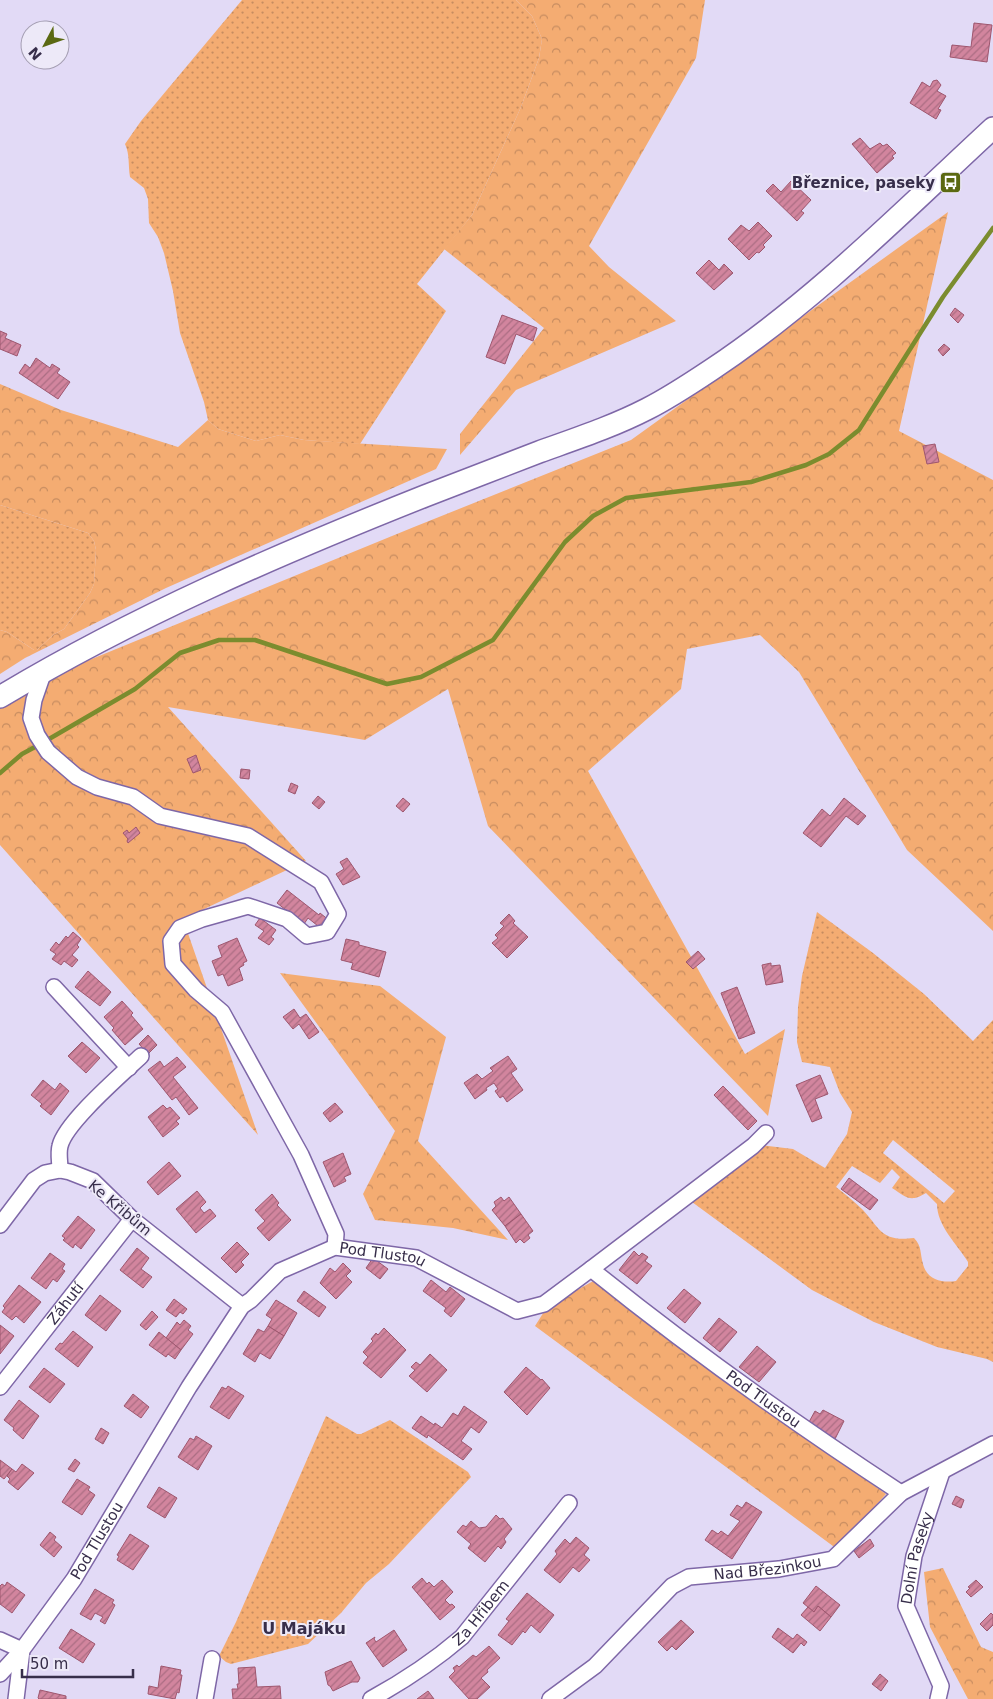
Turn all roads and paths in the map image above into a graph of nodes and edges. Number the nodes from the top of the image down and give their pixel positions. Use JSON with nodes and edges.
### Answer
{"nodes":[{"id":1,"x":993,"y":128,"type":"edge"},
{"id":2,"x":44,"y":671,"type":"junction"},
{"id":3,"x":0,"y":697,"type":"edge"},
{"id":4,"x":54,"y":987,"type":"dead end"},
{"id":5,"x":141,"y":1056,"type":"dead end"},
{"id":6,"x":128,"y":1068,"type":"junction"},
{"id":7,"x":766,"y":1133,"type":"dead end"},
{"id":8,"x":60,"y":1170,"type":"junction"},
{"id":9,"x":132,"y":1219,"type":"junction"},
{"id":10,"x":0,"y":1225,"type":"edge"},
{"id":11,"x":335,"y":1248,"type":"junction"},
{"id":12,"x":591,"y":1269,"type":"junction"},
{"id":13,"x":242,"y":1306,"type":"junction"},
{"id":14,"x":0,"y":1387,"type":"edge"},
{"id":15,"x":993,"y":1444,"type":"edge"},
{"id":16,"x":942,"y":1472,"type":"junction"},
{"id":17,"x":901,"y":1493,"type":"junction"},
{"id":18,"x":569,"y":1503,"type":"dead end"},
{"id":19,"x":0,"y":1640,"type":"edge"},
{"id":20,"x":22,"y":1650,"type":"junction"},
{"id":21,"x":212,"y":1659,"type":"dead end"},
{"id":22,"x":0,"y":1674,"type":"edge"},
{"id":23,"x":16,"y":1699,"type":"edge"},
{"id":24,"x":204,"y":1699,"type":"edge"},
{"id":25,"x":371,"y":1699,"type":"edge"},
{"id":26,"x":550,"y":1699,"type":"edge"},
{"id":27,"x":938,"y":1699,"type":"edge"}],
"edges":[{"from":1,"to":2,"type":"main road"},
{"from":2,"to":3,"type":"main road"},
{"from":2,"to":11,"type":"street"},
{"from":4,"to":6,"type":"street"},
{"from":5,"to":6,"type":"street"},
{"from":6,"to":8,"type":"street"},
{"from":7,"to":12,"type":"street"},
{"from":8,"to":9,"type":"street","name":"Ke Křibům"},
{"from":8,"to":10,"type":"street"},
{"from":9,"to":13,"type":"street","name":"Ke Křibům"},
{"from":9,"to":14,"type":"street","name":"Záhutí"},
{"from":11,"to":12,"type":"street","name":"Pod Tlustou"},
{"from":11,"to":13,"type":"street","name":"Pod Tlustou"},
{"from":12,"to":17,"type":"street","name":"Pod Tlustou"},
{"from":13,"to":20,"type":"street","name":"Pod Tlustou"},
{"from":15,"to":16,"type":"street","name":"Nad Březinkou"},
{"from":16,"to":17,"type":"street","name":"Nad Březinkou"},
{"from":16,"to":27,"type":"street","name":"Dolní Paseky"},
{"from":17,"to":26,"type":"street","name":"Nad Březinkou"},
{"from":18,"to":25,"type":"street","name":"Za Hřibem"},
{"from":19,"to":20,"type":"street"},
{"from":20,"to":22,"type":"street"},
{"from":20,"to":23,"type":"street","name":"Pod Tlustou"},
{"from":21,"to":24,"type":"street"}]}
